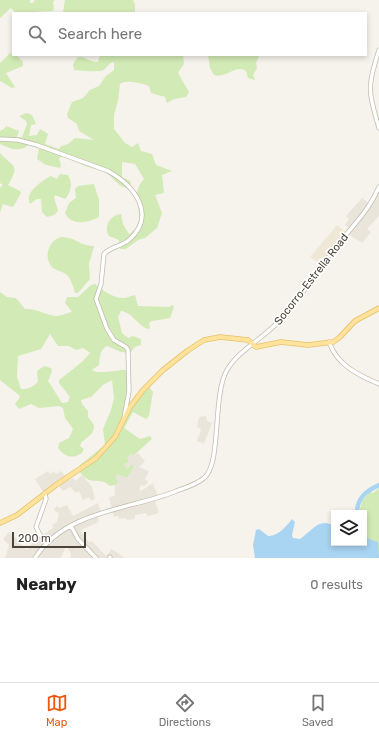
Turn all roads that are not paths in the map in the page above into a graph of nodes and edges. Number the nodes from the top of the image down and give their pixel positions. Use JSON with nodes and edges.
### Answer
{"nodes":[{"id":1,"x":379,"y":50,"type":"edge"},
{"id":2,"x":379,"y":128,"type":"edge"},
{"id":3,"x":0,"y":139,"type":"edge"},
{"id":4,"x":379,"y":187,"type":"edge"},
{"id":5,"x":379,"y":308,"type":"edge"},
{"id":6,"x":329,"y":342,"type":"junction"},
{"id":7,"x":252,"y":344,"type":"junction"},
{"id":8,"x":379,"y":384,"type":"edge"},
{"id":9,"x":123,"y":420,"type":"junction"},
{"id":10,"x":44,"y":494,"type":"junction"},
{"id":11,"x":0,"y":523,"type":"edge"},
{"id":12,"x":71,"y":526,"type":"junction"},
{"id":13,"x":48,"y":542,"type":"junction"},
{"id":14,"x":35,"y":558,"type":"edge"},
{"id":15,"x":96,"y":558,"type":"edge"}],
"edges":[{"from":1,"to":2,"type":"street"},
{"from":3,"to":9,"type":"street"},
{"from":4,"to":7,"type":"street","name":"Socorro-Estrella Road"},
{"from":5,"to":6,"type":"main road"},
{"from":6,"to":7,"type":"main road"},
{"from":6,"to":8,"type":"street"},
{"from":7,"to":9,"type":"main road"},
{"from":7,"to":12,"type":"street","name":"Socorro-Estrella Road"},
{"from":9,"to":10,"type":"main road"},
{"from":10,"to":11,"type":"main road"},
{"from":10,"to":13,"type":"street"},
{"from":12,"to":13,"type":"street","name":"Socorro-Estrella Road"},
{"from":12,"to":15,"type":"street"},
{"from":13,"to":14,"type":"street","name":"Socorro-Estrella Road"}]}
